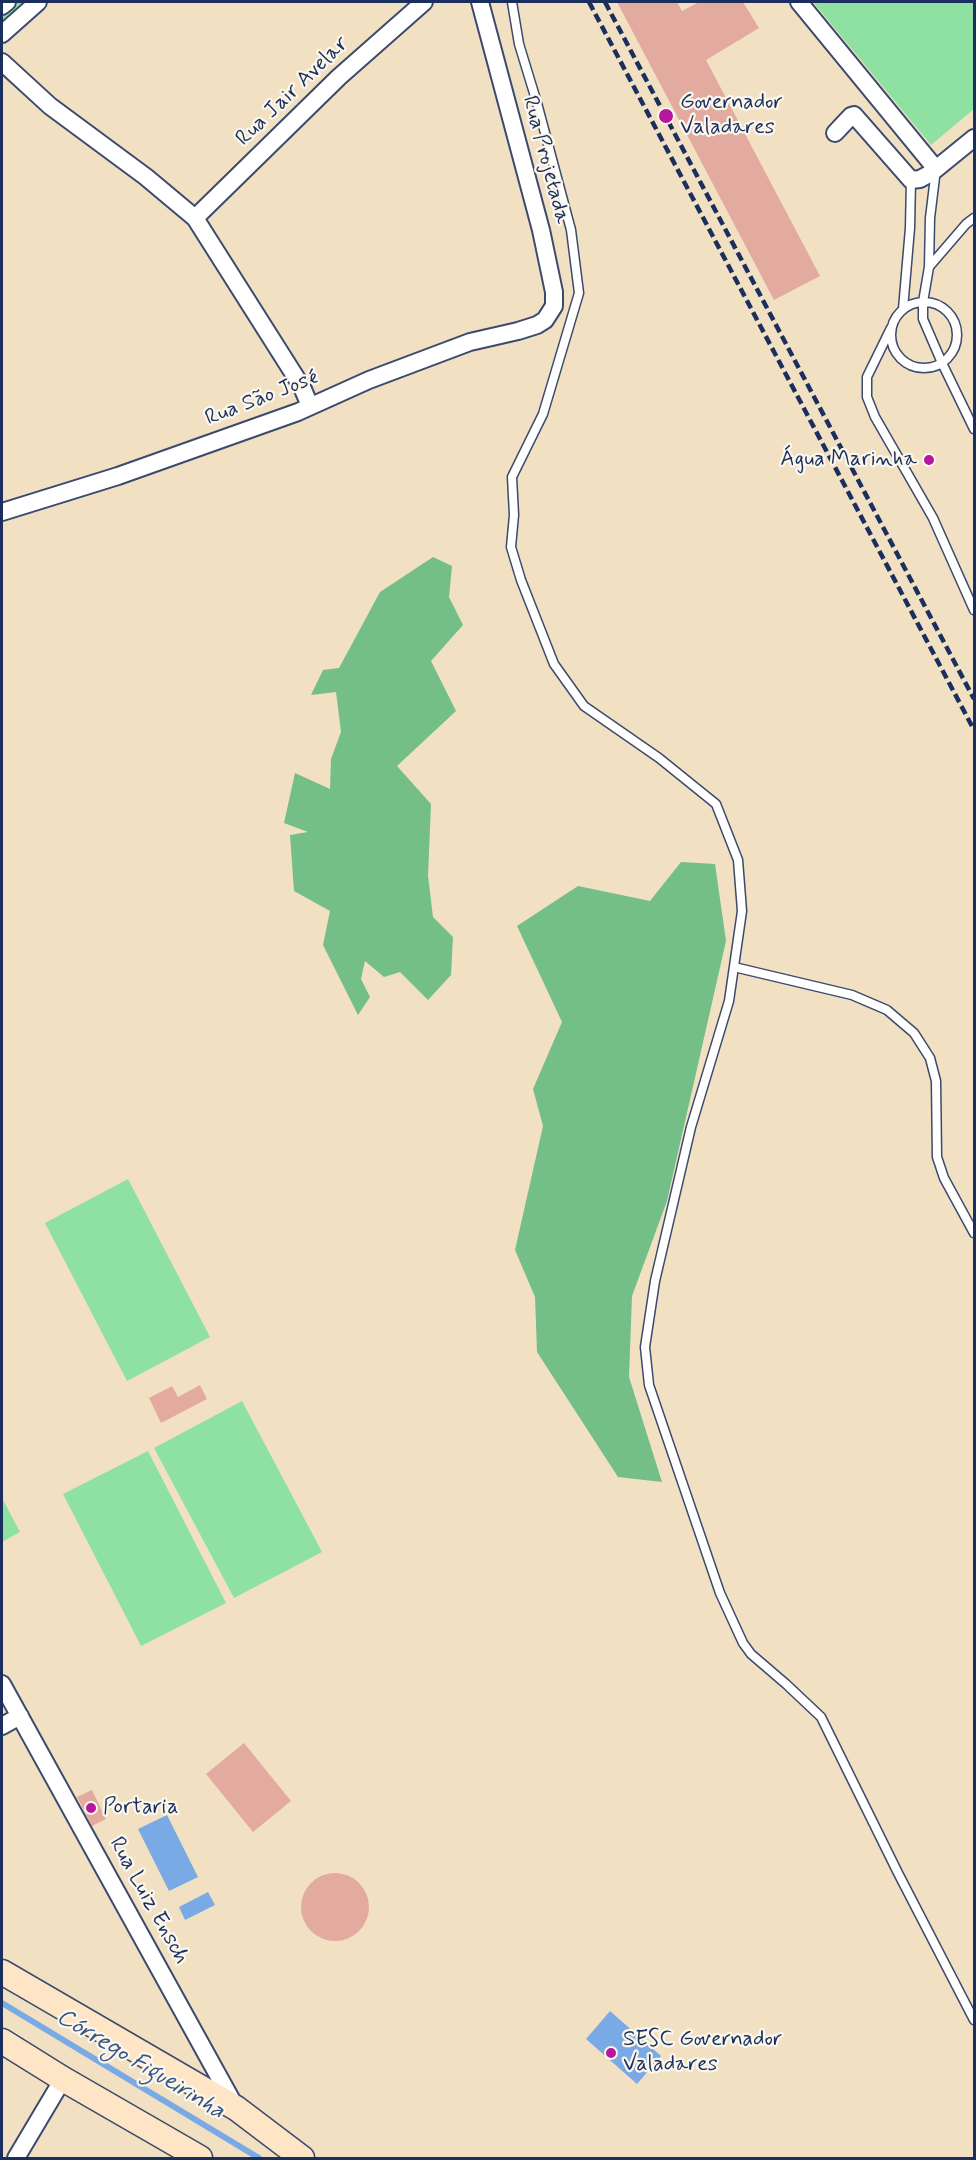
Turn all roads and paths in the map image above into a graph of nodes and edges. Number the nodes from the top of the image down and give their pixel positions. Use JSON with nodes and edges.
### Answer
{"nodes":[{"id":1,"x":7,"y":2,"type":"edge"},
{"id":2,"x":38,"y":2,"type":"edge"},
{"id":3,"x":424,"y":2,"type":"edge"},
{"id":4,"x":480,"y":2,"type":"edge"},
{"id":5,"x":512,"y":2,"type":"edge"},
{"id":6,"x":799,"y":2,"type":"edge"},
{"id":7,"x":2,"y":6,"type":"edge"},
{"id":8,"x":2,"y":34,"type":"edge"},
{"id":9,"x":2,"y":62,"type":"edge"},
{"id":10,"x":835,"y":133,"type":"dead end"},
{"id":11,"x":975,"y":138,"type":"edge"},
{"id":12,"x":936,"y":169,"type":"junction"},
{"id":13,"x":911,"y":180,"type":"junction"},
{"id":14,"x":195,"y":218,"type":"junction"},
{"id":15,"x":975,"y":218,"type":"edge"},
{"id":16,"x":929,"y":267,"type":"junction"},
{"id":17,"x":922,"y":302,"type":"junction"},
{"id":18,"x":903,"y":309,"type":"junction"},
{"id":19,"x":537,"y":325,"type":"joint"},
{"id":20,"x":891,"y":328,"type":"junction"},
{"id":21,"x":942,"y":363,"type":"junction"},
{"id":22,"x":310,"y":406,"type":"junction"},
{"id":23,"x":975,"y":429,"type":"edge"},
{"id":24,"x":2,"y":513,"type":"edge"},
{"id":25,"x":975,"y":610,"type":"edge"},
{"id":26,"x":734,"y":967,"type":"junction"},
{"id":27,"x":975,"y":1233,"type":"edge"},
{"id":28,"x":2,"y":1684,"type":"edge"},
{"id":29,"x":20,"y":1716,"type":"junction"},
{"id":30,"x":2,"y":1726,"type":"edge"},
{"id":31,"x":2,"y":1971,"type":"edge"},
{"id":32,"x":975,"y":2020,"type":"edge"},
{"id":33,"x":2,"y":2040,"type":"edge"},
{"id":34,"x":63,"y":2079,"type":"junction"},
{"id":35,"x":236,"y":2108,"type":"junction"},
{"id":36,"x":16,"y":2158,"type":"edge"},
{"id":37,"x":200,"y":2158,"type":"edge"},
{"id":38,"x":302,"y":2158,"type":"edge"}],
"edges":[{"from":1,"to":7,"type":"street"},
{"from":2,"to":8,"type":"street"},
{"from":3,"to":14,"type":"street","name":"Rua Jair Avelar"},
{"from":4,"to":19,"type":"street","name":"Rua Projetada"},
{"from":5,"to":26,"type":"lane"},
{"from":6,"to":12,"type":"street"},
{"from":9,"to":14,"type":"street"},
{"from":10,"to":13,"type":"street"},
{"from":11,"to":12,"type":"street"},
{"from":12,"to":13,"type":"street"},
{"from":12,"to":16,"type":"lane"},
{"from":13,"to":18,"type":"lane"},
{"from":14,"to":22,"type":"street"},
{"from":15,"to":16,"type":"lane"},
{"from":16,"to":17,"type":"lane"},
{"from":17,"to":18,"type":"lane"},
{"from":17,"to":21,"type":"lane"},
{"from":17,"to":21,"type":"lane"},
{"from":18,"to":20,"type":"lane"},
{"from":19,"to":22,"type":"street","name":"Rua São José"},
{"from":20,"to":21,"type":"lane"},
{"from":20,"to":25,"type":"lane"},
{"from":21,"to":23,"type":"lane"},
{"from":22,"to":24,"type":"street","name":"Rua São José"},
{"from":26,"to":27,"type":"lane"},
{"from":26,"to":32,"type":"lane"},
{"from":28,"to":29,"type":"street","name":"Rua Luiz Ensch"},
{"from":29,"to":30,"type":"street"},
{"from":29,"to":35,"type":"street","name":"Rua Luiz Ensch"},
{"from":31,"to":35,"type":"main road"},
{"from":33,"to":34,"type":"main road"},
{"from":34,"to":36,"type":"street"},
{"from":34,"to":37,"type":"main road"},
{"from":35,"to":38,"type":"main road"}]}
